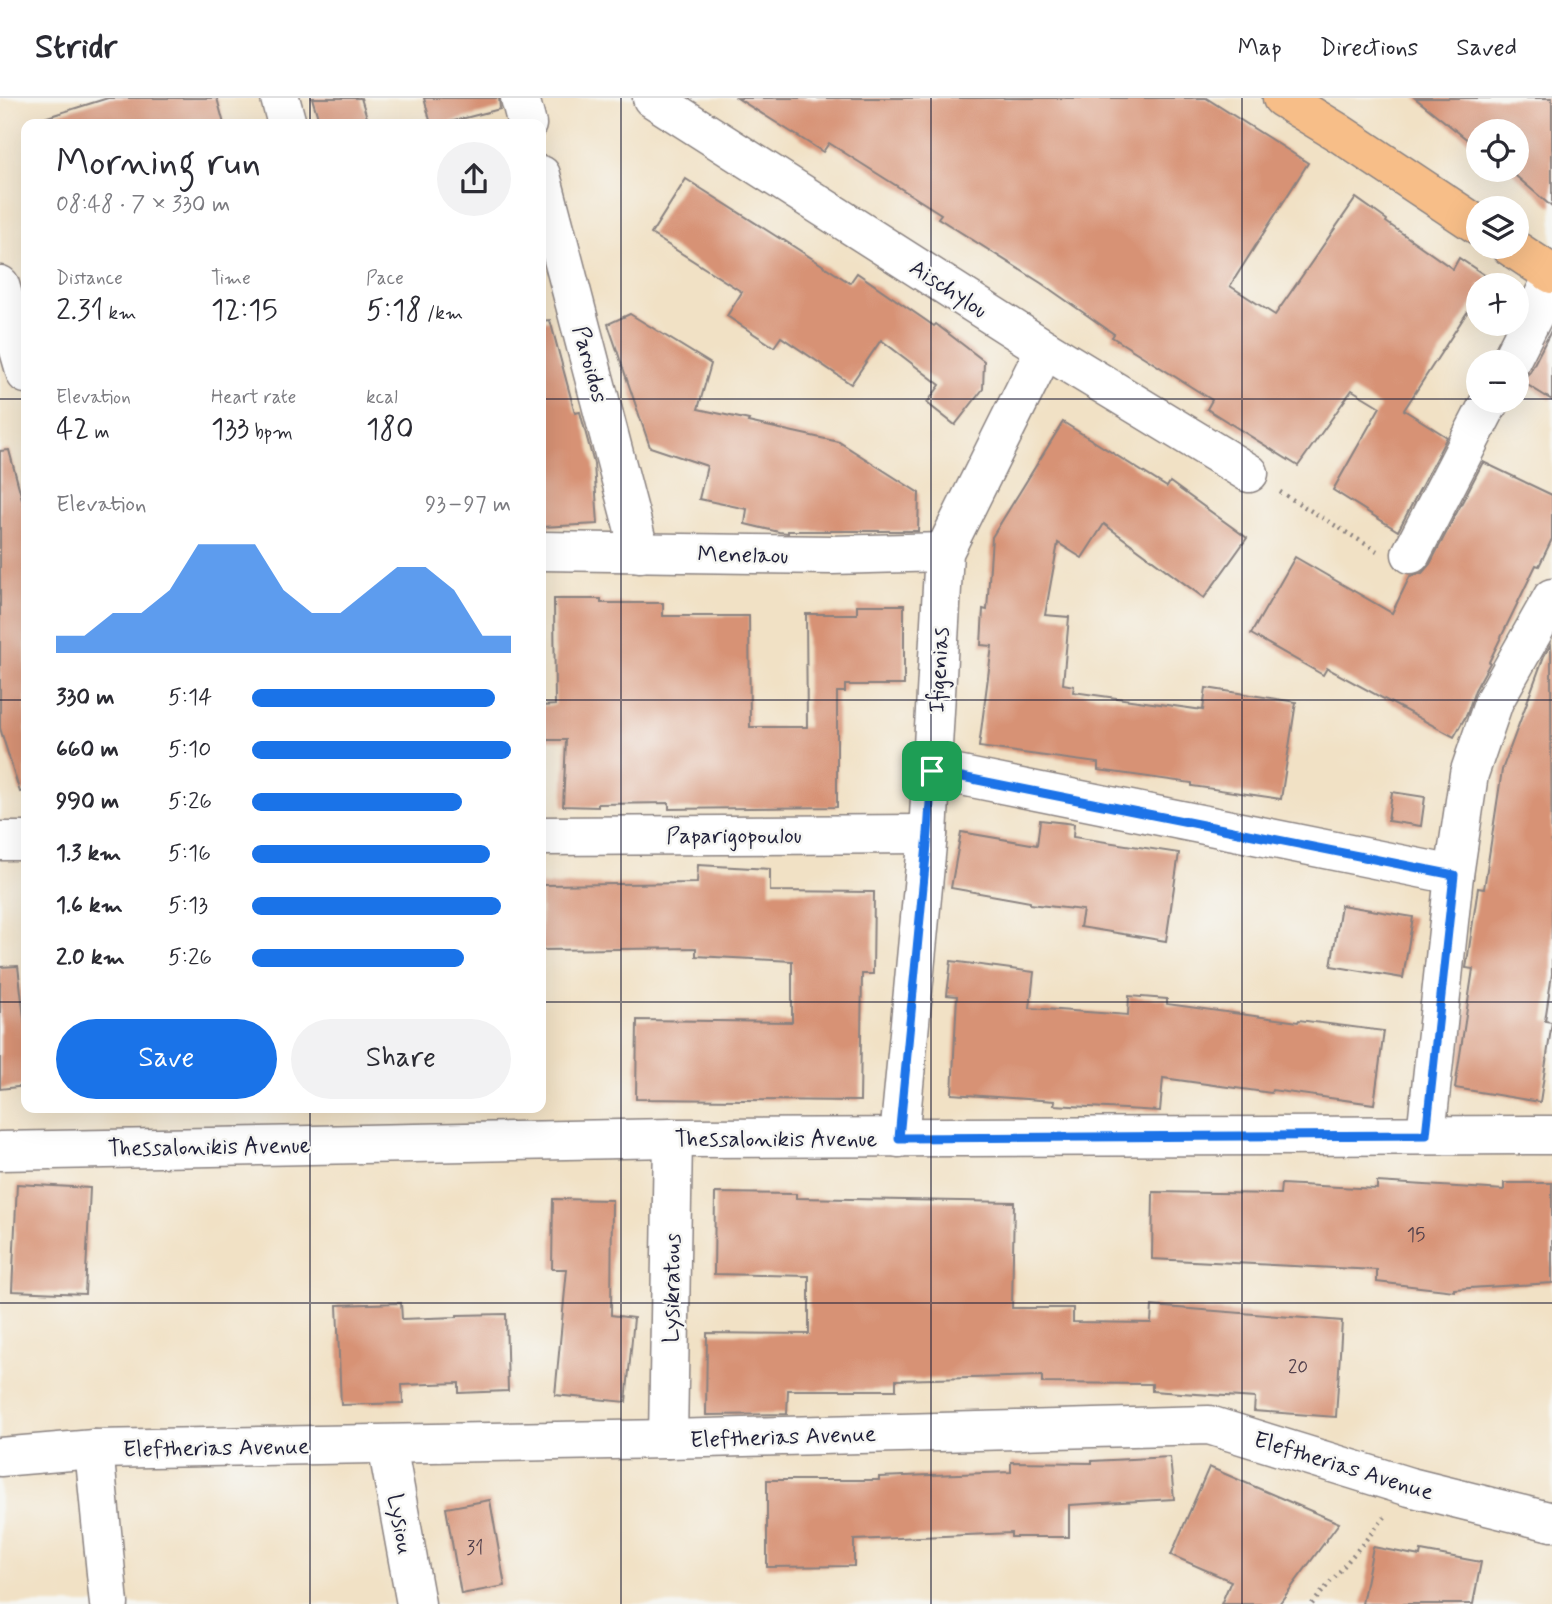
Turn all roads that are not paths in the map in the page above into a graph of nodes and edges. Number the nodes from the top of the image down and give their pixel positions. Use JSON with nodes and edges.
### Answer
{"nodes":[{"id":1,"x":281,"y":98,"type":"edge"},
{"id":2,"x":520,"y":98,"type":"edge"},
{"id":3,"x":652,"y":98,"type":"edge"},
{"id":4,"x":1282,"y":98,"type":"edge"},
{"id":5,"x":286,"y":119,"type":"edge"},
{"id":6,"x":526,"y":119,"type":"edge"},
{"id":7,"x":546,"y":194,"type":"edge"},
{"id":8,"x":1466,"y":218,"type":"edge"},
{"id":9,"x":1528,"y":259,"type":"edge"},
{"id":10,"x":1552,"y":276,"type":"edge"},
{"id":11,"x":0,"y":285,"type":"edge"},
{"id":12,"x":1045,"y":349,"type":"junction"},
{"id":13,"x":1516,"y":350,"type":"edge"},
{"id":14,"x":21,"y":357,"type":"edge"},
{"id":15,"x":1482,"y":413,"type":"edge"},
{"id":16,"x":1249,"y":473,"type":"road end"},
{"id":17,"x":546,"y":551,"type":"edge"},
{"id":18,"x":640,"y":552,"type":"junction"},
{"id":19,"x":944,"y":552,"type":"junction"},
{"id":20,"x":1395,"y":553,"type":"road end"},
{"id":21,"x":1552,"y":598,"type":"edge"},
{"id":22,"x":932,"y":771,"type":"junction"},
{"id":23,"x":928,"y":834,"type":"junction"},
{"id":24,"x":546,"y":836,"type":"edge"},
{"id":25,"x":0,"y":841,"type":"edge"},
{"id":26,"x":21,"y":841,"type":"edge"},
{"id":27,"x":1454,"y":875,"type":"junction"},
{"id":28,"x":1426,"y":1135,"type":"junction"},
{"id":29,"x":1552,"y":1135,"type":"edge"},
{"id":30,"x":673,"y":1138,"type":"junction"},
{"id":31,"x":899,"y":1138,"type":"junction"},
{"id":32,"x":0,"y":1151,"type":"edge"},
{"id":33,"x":668,"y":1439,"type":"junction"},
{"id":34,"x":387,"y":1445,"type":"junction"},
{"id":35,"x":94,"y":1449,"type":"junction"},
{"id":36,"x":0,"y":1457,"type":"edge"},
{"id":37,"x":1552,"y":1522,"type":"edge"},
{"id":38,"x":109,"y":1604,"type":"edge"},
{"id":39,"x":416,"y":1604,"type":"edge"}],
"edges":[{"from":1,"to":5,"type":"street"},
{"from":2,"to":6,"type":"street"},
{"from":3,"to":12,"type":"street","name":"Aischylou"},
{"from":4,"to":8,"type":"main road"},
{"from":7,"to":18,"type":"street","name":"Paroidos"},
{"from":9,"to":10,"type":"main road"},
{"from":10,"to":13,"type":"street"},
{"from":11,"to":14,"type":"street"},
{"from":12,"to":16,"type":"street","name":"Aischylou"},
{"from":12,"to":19,"type":"street","name":"Ifigenias"},
{"from":15,"to":20,"type":"street"},
{"from":17,"to":18,"type":"street","name":"Menelaou"},
{"from":18,"to":19,"type":"street","name":"Menelaou"},
{"from":19,"to":22,"type":"street","name":"Ifigenias"},
{"from":21,"to":27,"type":"street"},
{"from":22,"to":23,"type":"street","name":"Ifigenias"},
{"from":22,"to":27,"type":"street"},
{"from":23,"to":24,"type":"street","name":"Paparigopoulou"},
{"from":23,"to":31,"type":"street","name":"Ifigenias"},
{"from":25,"to":26,"type":"street"},
{"from":27,"to":28,"type":"street"},
{"from":28,"to":29,"type":"street","name":"Thessalonikis Avenue"},
{"from":28,"to":31,"type":"street","name":"Thessalonikis Avenue"},
{"from":30,"to":31,"type":"street","name":"Thessalonikis Avenue"},
{"from":30,"to":32,"type":"street","name":"Thessalonikis Avenue"},
{"from":30,"to":33,"type":"street","name":"Lysikratous"},
{"from":33,"to":34,"type":"street","name":"Eleftherias Avenue"},
{"from":33,"to":37,"type":"street","name":"Eleftherias Avenue"},
{"from":34,"to":35,"type":"street","name":"Eleftherias Avenue"},
{"from":34,"to":39,"type":"street","name":"Lysiou"},
{"from":35,"to":36,"type":"street","name":"Eleftherias Avenue"},
{"from":35,"to":38,"type":"street"}]}
